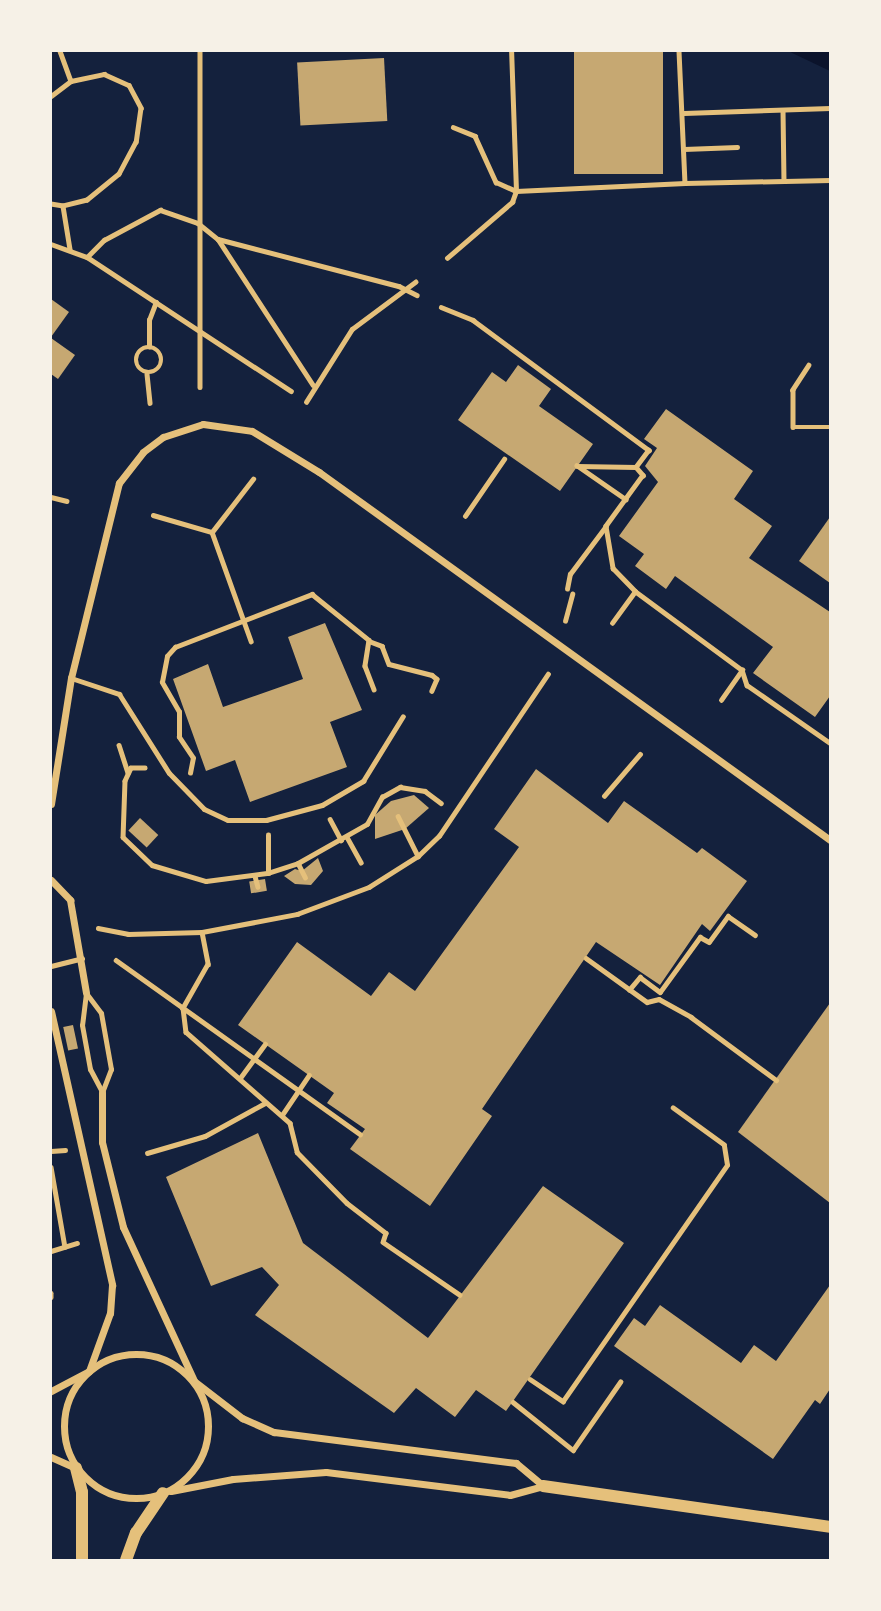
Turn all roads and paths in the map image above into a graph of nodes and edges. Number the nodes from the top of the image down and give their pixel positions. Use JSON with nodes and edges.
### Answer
{"nodes":[{"id":1,"x":60,"y":51,"type":"edge"},
{"id":2,"x":200,"y":51,"type":"edge"},
{"id":3,"x":511,"y":51,"type":"edge"},
{"id":4,"x":680,"y":51,"type":"edge"},
{"id":5,"x":71,"y":81,"type":"junction"},
{"id":6,"x":51,"y":96,"type":"edge"},
{"id":7,"x":830,"y":108,"type":"edge"},
{"id":8,"x":783,"y":110,"type":"junction"},
{"id":9,"x":684,"y":113,"type":"junction"},
{"id":10,"x":453,"y":127,"type":"dead end"},
{"id":11,"x":737,"y":147,"type":"dead end"},
{"id":12,"x":684,"y":149,"type":"junction"},
{"id":13,"x":830,"y":180,"type":"edge"},
{"id":14,"x":784,"y":181,"type":"junction"},
{"id":15,"x":685,"y":183,"type":"junction"},
{"id":16,"x":516,"y":191,"type":"junction"},
{"id":17,"x":51,"y":204,"type":"edge"},
{"id":18,"x":63,"y":206,"type":"junction"},
{"id":19,"x":198,"y":223,"type":"junction"},
{"id":20,"x":218,"y":239,"type":"junction"},
{"id":21,"x":51,"y":244,"type":"edge"},
{"id":22,"x":70,"y":249,"type":"junction"},
{"id":23,"x":87,"y":257,"type":"junction"},
{"id":24,"x":447,"y":258,"type":"dead end"},
{"id":25,"x":415,"y":282,"type":"dead end"},
{"id":26,"x":406,"y":289,"type":"junction"},
{"id":27,"x":417,"y":295,"type":"dead end"},
{"id":28,"x":156,"y":302,"type":"junction"},
{"id":29,"x":441,"y":307,"type":"dead end"},
{"id":30,"x":198,"y":328,"type":"junction"},
{"id":31,"x":149,"y":347,"type":"junction"},
{"id":32,"x":809,"y":365,"type":"dead end"},
{"id":33,"x":147,"y":374,"type":"junction"},
{"id":34,"x":313,"y":385,"type":"junction"},
{"id":35,"x":200,"y":387,"type":"dead end"},
{"id":36,"x":291,"y":391,"type":"dead end"},
{"id":37,"x":306,"y":402,"type":"dead end"},
{"id":38,"x":150,"y":403,"type":"dead end"},
{"id":39,"x":830,"y":427,"type":"edge"},
{"id":40,"x":504,"y":459,"type":"dead end"},
{"id":41,"x":636,"y":467,"type":"junction"},
{"id":42,"x":253,"y":479,"type":"dead end"},
{"id":43,"x":51,"y":497,"type":"edge"},
{"id":44,"x":626,"y":500,"type":"junction"},
{"id":45,"x":67,"y":501,"type":"dead end"},
{"id":46,"x":153,"y":516,"type":"dead end"},
{"id":47,"x":465,"y":516,"type":"dead end"},
{"id":48,"x":606,"y":526,"type":"junction"},
{"id":49,"x":212,"y":532,"type":"junction"},
{"id":50,"x":567,"y":589,"type":"dead end"},
{"id":51,"x":635,"y":591,"type":"junction"},
{"id":52,"x":572,"y":594,"type":"dead end"},
{"id":53,"x":243,"y":618,"type":"junction"},
{"id":54,"x":565,"y":621,"type":"dead end"},
{"id":55,"x":612,"y":623,"type":"dead end"},
{"id":56,"x":251,"y":640,"type":"dead end"},
{"id":57,"x":369,"y":640,"type":"junction"},
{"id":58,"x":742,"y":670,"type":"junction"},
{"id":59,"x":548,"y":674,"type":"dead end"},
{"id":60,"x":71,"y":678,"type":"junction"},
{"id":61,"x":374,"y":689,"type":"dead end"},
{"id":62,"x":432,"y":691,"type":"dead end"},
{"id":63,"x":722,"y":699,"type":"dead end"},
{"id":64,"x":402,"y":716,"type":"dead end"},
{"id":65,"x":830,"y":743,"type":"edge"},
{"id":66,"x":119,"y":744,"type":"dead end"},
{"id":67,"x":640,"y":754,"type":"dead end"},
{"id":68,"x":128,"y":773,"type":"dead end"},
{"id":69,"x":177,"y":781,"type":"junction"},
{"id":70,"x":425,"y":792,"type":"dead end"},
{"id":71,"x":604,"y":796,"type":"dead end"},
{"id":72,"x":441,"y":803,"type":"dead end"},
{"id":73,"x":51,"y":804,"type":"edge"},
{"id":74,"x":398,"y":816,"type":"dead end"},
{"id":75,"x":333,"y":824,"type":"dead end"},
{"id":76,"x":347,"y":837,"type":"dead end"},
{"id":77,"x":341,"y":840,"type":"dead end"},
{"id":78,"x":830,"y":840,"type":"edge"},
{"id":79,"x":270,"y":845,"type":"dead end"},
{"id":80,"x":418,"y":856,"type":"junction"},
{"id":81,"x":361,"y":862,"type":"dead end"},
{"id":82,"x":298,"y":863,"type":"dead end"},
{"id":83,"x":268,"y":873,"type":"dead end"},
{"id":84,"x":254,"y":876,"type":"dead end"},
{"id":85,"x":305,"y":877,"type":"dead end"},
{"id":86,"x":51,"y":880,"type":"edge"},
{"id":87,"x":258,"y":887,"type":"dead end"},
{"id":88,"x":98,"y":928,"type":"dead end"},
{"id":89,"x":202,"y":932,"type":"junction"},
{"id":90,"x":755,"y":935,"type":"dead end"},
{"id":91,"x":82,"y":958,"type":"junction"},
{"id":92,"x":586,"y":958,"type":"dead end"},
{"id":93,"x":116,"y":960,"type":"dead end"},
{"id":94,"x":51,"y":966,"type":"edge"},
{"id":95,"x":629,"y":990,"type":"junction"},
{"id":96,"x":86,"y":993,"type":"junction"},
{"id":97,"x":183,"y":1008,"type":"junction"},
{"id":98,"x":51,"y":1010,"type":"edge"},
{"id":99,"x":265,"y":1044,"type":"dead end"},
{"id":100,"x":255,"y":1057,"type":"junction"},
{"id":101,"x":309,"y":1075,"type":"dead end"},
{"id":102,"x":240,"y":1078,"type":"junction"},
{"id":103,"x":776,"y":1080,"type":"dead end"},
{"id":104,"x":300,"y":1088,"type":"junction"},
{"id":105,"x":102,"y":1092,"type":"junction"},
{"id":106,"x":265,"y":1103,"type":"junction"},
{"id":107,"x":673,"y":1108,"type":"dead end"},
{"id":108,"x":282,"y":1115,"type":"junction"},
{"id":109,"x":360,"y":1134,"type":"dead end"},
{"id":110,"x":148,"y":1153,"type":"dead end"},
{"id":111,"x":51,"y":1167,"type":"edge"},
{"id":112,"x":77,"y":1244,"type":"dead end"},
{"id":113,"x":65,"y":1247,"type":"junction"},
{"id":114,"x":51,"y":1251,"type":"edge"},
{"id":115,"x":460,"y":1295,"type":"dead end"},
{"id":116,"x":89,"y":1371,"type":"junction"},
{"id":117,"x":530,"y":1380,"type":"dead end"},
{"id":118,"x":194,"y":1381,"type":"junction"},
{"id":119,"x":620,"y":1382,"type":"dead end"},
{"id":120,"x":51,"y":1391,"type":"edge"},
{"id":121,"x":513,"y":1402,"type":"dead end"},
{"id":122,"x":51,"y":1457,"type":"edge"},
{"id":123,"x":76,"y":1468,"type":"junction"},
{"id":124,"x":543,"y":1486,"type":"junction"},
{"id":125,"x":163,"y":1493,"type":"junction"},
{"id":126,"x":830,"y":1527,"type":"edge"},
{"id":127,"x":82,"y":1560,"type":"edge"},
{"id":128,"x":126,"y":1560,"type":"edge"}],
"edges":[{"from":1,"to":5,"type":"path"},
{"from":2,"to":19,"type":"path"},
{"from":3,"to":16,"type":"path"},
{"from":4,"to":9,"type":"path"},
{"from":5,"to":6,"type":"path"},
{"from":5,"to":18,"type":"path"},
{"from":7,"to":8,"type":"path"},
{"from":8,"to":9,"type":"path"},
{"from":8,"to":14,"type":"path"},
{"from":9,"to":12,"type":"path"},
{"from":10,"to":16,"type":"path"},
{"from":11,"to":12,"type":"path"},
{"from":12,"to":15,"type":"path"},
{"from":13,"to":14,"type":"path"},
{"from":14,"to":15,"type":"path"},
{"from":15,"to":16,"type":"path"},
{"from":16,"to":24,"type":"path"},
{"from":17,"to":18,"type":"path"},
{"from":18,"to":22,"type":"path"},
{"from":19,"to":20,"type":"path"},
{"from":19,"to":23,"type":"path"},
{"from":19,"to":30,"type":"path"},
{"from":20,"to":26,"type":"path"},
{"from":20,"to":34,"type":"path"},
{"from":21,"to":22,"type":"path"},
{"from":22,"to":23,"type":"path"},
{"from":23,"to":28,"type":"path"},
{"from":25,"to":26,"type":"path"},
{"from":26,"to":27,"type":"path"},
{"from":26,"to":34,"type":"path"},
{"from":28,"to":30,"type":"path"},
{"from":28,"to":31,"type":"path"},
{"from":29,"to":41,"type":"path"},
{"from":30,"to":35,"type":"path"},
{"from":30,"to":36,"type":"path"},
{"from":31,"to":33,"type":"path"},
{"from":31,"to":33,"type":"path"},
{"from":32,"to":39,"type":"path"},
{"from":33,"to":38,"type":"path"},
{"from":34,"to":37,"type":"path"},
{"from":40,"to":47,"type":"path"},
{"from":41,"to":44,"type":"path"},
{"from":41,"to":44,"type":"path"},
{"from":42,"to":49,"type":"path"},
{"from":43,"to":45,"type":"path"},
{"from":44,"to":48,"type":"path"},
{"from":46,"to":49,"type":"path"},
{"from":48,"to":50,"type":"path"},
{"from":48,"to":51,"type":"path"},
{"from":49,"to":53,"type":"path"},
{"from":51,"to":55,"type":"path"},
{"from":51,"to":58,"type":"path"},
{"from":52,"to":54,"type":"path"},
{"from":53,"to":56,"type":"path"},
{"from":53,"to":57,"type":"path"},
{"from":53,"to":69,"type":"path"},
{"from":57,"to":61,"type":"path"},
{"from":57,"to":62,"type":"path"},
{"from":58,"to":63,"type":"path"},
{"from":58,"to":65,"type":"path"},
{"from":59,"to":80,"type":"path"},
{"from":60,"to":69,"type":"lane"},
{"from":60,"to":73,"type":"street"},
{"from":60,"to":78,"type":"street"},
{"from":64,"to":69,"type":"lane"},
{"from":66,"to":68,"type":"path"},
{"from":67,"to":71,"type":"path"},
{"from":70,"to":72,"type":"path"},
{"from":74,"to":80,"type":"path"},
{"from":75,"to":77,"type":"path"},
{"from":76,"to":81,"type":"path"},
{"from":79,"to":83,"type":"path"},
{"from":80,"to":89,"type":"path"},
{"from":82,"to":85,"type":"path"},
{"from":84,"to":87,"type":"path"},
{"from":86,"to":91,"type":"street"},
{"from":88,"to":89,"type":"path"},
{"from":89,"to":97,"type":"path"},
{"from":90,"to":95,"type":"path"},
{"from":91,"to":94,"type":"lane"},
{"from":91,"to":96,"type":"street"},
{"from":92,"to":95,"type":"path"},
{"from":93,"to":97,"type":"path"},
{"from":95,"to":103,"type":"path"},
{"from":96,"to":105,"type":"lane"},
{"from":96,"to":105,"type":"lane"},
{"from":97,"to":100,"type":"path"},
{"from":97,"to":102,"type":"path"},
{"from":98,"to":116,"type":"street"},
{"from":99,"to":100,"type":"path"},
{"from":100,"to":102,"type":"path"},
{"from":100,"to":104,"type":"path"},
{"from":101,"to":104,"type":"path"},
{"from":102,"to":106,"type":"path"},
{"from":104,"to":108,"type":"path"},
{"from":104,"to":109,"type":"path"},
{"from":105,"to":118,"type":"street"},
{"from":106,"to":108,"type":"path"},
{"from":106,"to":110,"type":"path"},
{"from":107,"to":117,"type":"path"},
{"from":108,"to":115,"type":"path"},
{"from":111,"to":113,"type":"path"},
{"from":112,"to":113,"type":"path"},
{"from":113,"to":114,"type":"path"},
{"from":116,"to":118,"type":"street"},
{"from":116,"to":120,"type":"street"},
{"from":116,"to":123,"type":"street"},
{"from":118,"to":124,"type":"street"},
{"from":118,"to":125,"type":"street"},
{"from":119,"to":121,"type":"path"},
{"from":122,"to":123,"type":"street"},
{"from":123,"to":125,"type":"street"},
{"from":123,"to":127,"type":"street"},
{"from":124,"to":125,"type":"street"},
{"from":124,"to":126,"type":"street"},
{"from":125,"to":128,"type":"street"}]}
